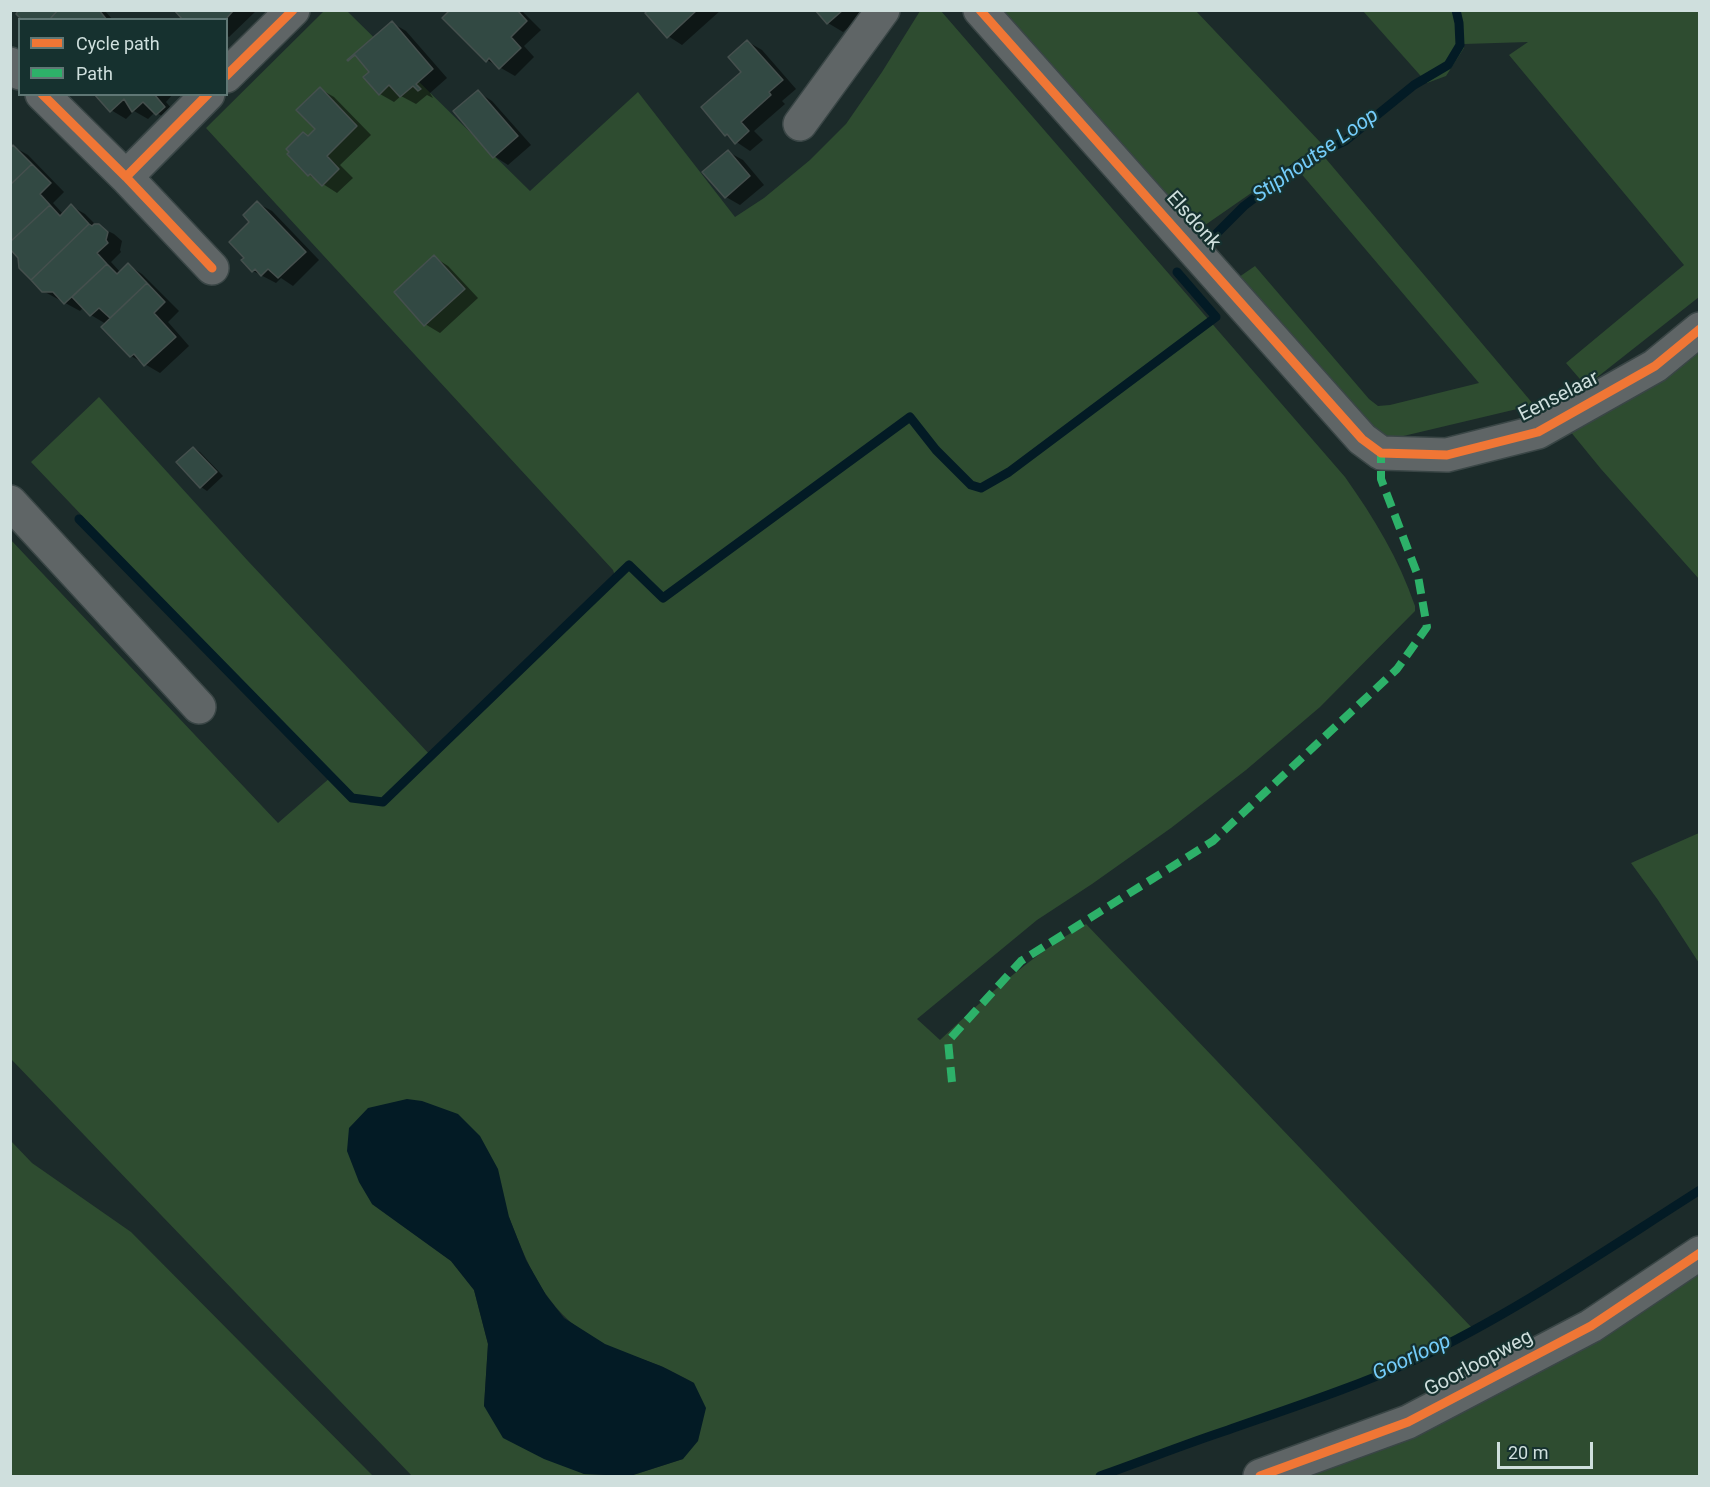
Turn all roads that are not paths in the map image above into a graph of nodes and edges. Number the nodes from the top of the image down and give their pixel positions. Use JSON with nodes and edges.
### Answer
{"nodes":[{"id":1,"x":292,"y":10,"type":"edge"},
{"id":2,"x":883,"y":10,"type":"edge"},
{"id":3,"x":980,"y":10,"type":"edge"},
{"id":4,"x":228,"y":74,"type":"edge"},
{"id":5,"x":44,"y":96,"type":"edge"},
{"id":6,"x":206,"y":96,"type":"edge"},
{"id":7,"x":800,"y":124,"type":"dead end"},
{"id":8,"x":126,"y":177,"type":"junction"},
{"id":9,"x":212,"y":268,"type":"dead end"},
{"id":10,"x":1700,"y":329,"type":"edge"},
{"id":11,"x":1381,"y":453,"type":"joint"},
{"id":12,"x":10,"y":502,"type":"edge"},
{"id":13,"x":199,"y":707,"type":"dead end"},
{"id":14,"x":1700,"y":1253,"type":"edge"},
{"id":15,"x":1260,"y":1476,"type":"edge"}],
"edges":[{"from":1,"to":4,"type":"street"},
{"from":2,"to":7,"type":"street"},
{"from":3,"to":11,"type":"street","name":"Elsdonk"},
{"from":5,"to":8,"type":"street"},
{"from":6,"to":8,"type":"street"},
{"from":8,"to":9,"type":"street"},
{"from":10,"to":11,"type":"street","name":"Eenselaar"},
{"from":12,"to":13,"type":"street"},
{"from":14,"to":15,"type":"street","name":"Goorloopweg"}]}
